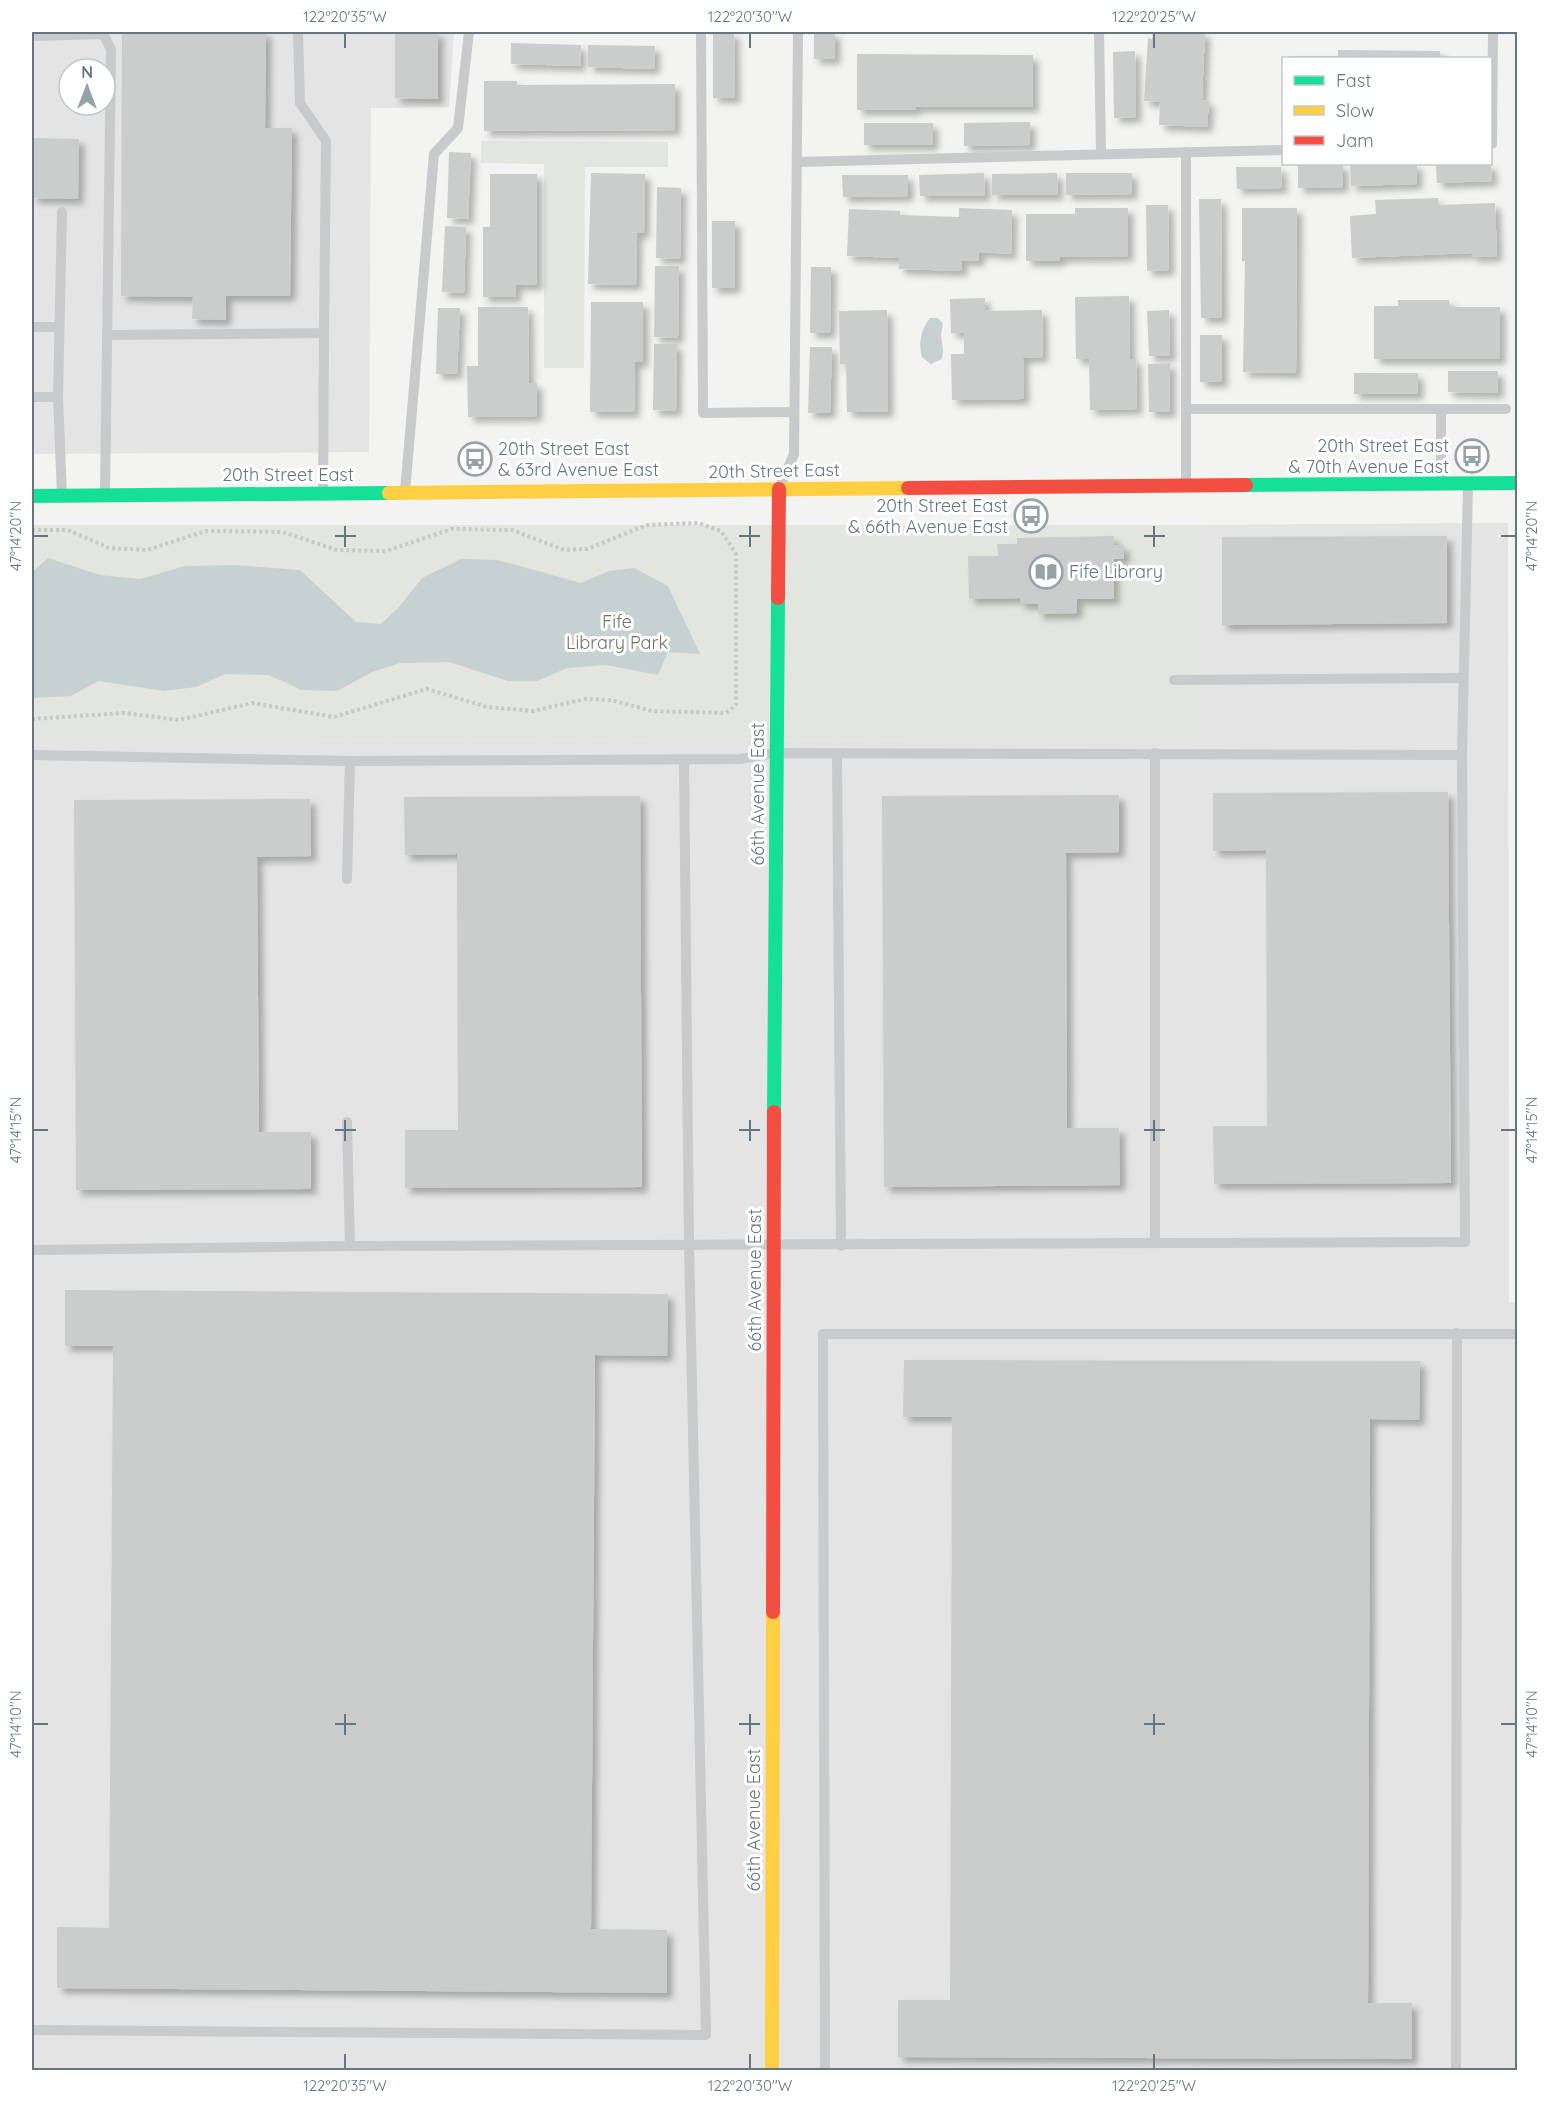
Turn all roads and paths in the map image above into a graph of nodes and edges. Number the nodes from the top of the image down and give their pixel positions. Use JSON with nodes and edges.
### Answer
{"nodes":[{"id":1,"x":298,"y":32,"type":"edge"},
{"id":2,"x":469,"y":32,"type":"edge"},
{"id":3,"x":701,"y":32,"type":"edge"},
{"id":4,"x":798,"y":32,"type":"edge"},
{"id":5,"x":1099,"y":32,"type":"edge"},
{"id":6,"x":1493,"y":32,"type":"edge"},
{"id":7,"x":32,"y":36,"type":"edge"},
{"id":8,"x":1492,"y":144,"type":"edge"},
{"id":9,"x":1282,"y":150,"type":"edge"},
{"id":10,"x":1185,"y":152,"type":"junction"},
{"id":11,"x":1101,"y":154,"type":"junction"},
{"id":12,"x":797,"y":162,"type":"junction"},
{"id":13,"x":62,"y":212,"type":"dead end"},
{"id":14,"x":32,"y":327,"type":"edge"},
{"id":15,"x":59,"y":327,"type":"junction"},
{"id":16,"x":324,"y":333,"type":"junction"},
{"id":17,"x":107,"y":335,"type":"junction"},
{"id":18,"x":32,"y":397,"type":"edge"},
{"id":19,"x":58,"y":397,"type":"junction"},
{"id":20,"x":1441,"y":409,"type":"junction"},
{"id":21,"x":1506,"y":409,"type":"dead end"},
{"id":22,"x":1186,"y":410,"type":"junction"},
{"id":23,"x":794,"y":412,"type":"junction"},
{"id":24,"x":1441,"y":483,"type":"junction"},
{"id":25,"x":1468,"y":483,"type":"junction"},
{"id":26,"x":1518,"y":483,"type":"edge"},
{"id":27,"x":1186,"y":486,"type":"junction"},
{"id":28,"x":779,"y":489,"type":"junction"},
{"id":29,"x":405,"y":492,"type":"junction"},
{"id":30,"x":323,"y":493,"type":"junction"},
{"id":31,"x":32,"y":495,"type":"edge"},
{"id":32,"x":62,"y":495,"type":"junction"},
{"id":33,"x":105,"y":495,"type":"junction"},
{"id":34,"x":32,"y":530,"type":"edge"},
{"id":35,"x":1462,"y":678,"type":"junction"},
{"id":36,"x":1174,"y":680,"type":"dead end"},
{"id":37,"x":32,"y":719,"type":"edge"},
{"id":38,"x":776,"y":753,"type":"junction"},
{"id":39,"x":1155,"y":753,"type":"junction"},
{"id":40,"x":837,"y":754,"type":"junction"},
{"id":41,"x":1462,"y":754,"type":"junction"},
{"id":42,"x":32,"y":755,"type":"edge"},
{"id":43,"x":684,"y":760,"type":"junction"},
{"id":44,"x":350,"y":761,"type":"junction"},
{"id":45,"x":347,"y":879,"type":"dead end"},
{"id":46,"x":347,"y":1122,"type":"dead end"},
{"id":47,"x":1155,"y":1243,"type":"junction"},
{"id":48,"x":841,"y":1245,"type":"junction"},
{"id":49,"x":350,"y":1246,"type":"junction"},
{"id":50,"x":689,"y":1246,"type":"junction"},
{"id":51,"x":773,"y":1246,"type":"junction"},
{"id":52,"x":32,"y":1250,"type":"edge"},
{"id":53,"x":1457,"y":1333,"type":"junction"},
{"id":54,"x":1518,"y":1334,"type":"edge"},
{"id":55,"x":32,"y":2031,"type":"edge"},
{"id":56,"x":772,"y":2070,"type":"edge"},
{"id":57,"x":825,"y":2070,"type":"edge"},
{"id":58,"x":1456,"y":2070,"type":"edge"}],
"edges":[{"from":1,"to":16,"type":"lane"},
{"from":2,"to":29,"type":"lane"},
{"from":3,"to":23,"type":"lane"},
{"from":4,"to":12,"type":"lane"},
{"from":5,"to":11,"type":"lane"},
{"from":6,"to":8,"type":"lane"},
{"from":7,"to":17,"type":"lane"},
{"from":9,"to":10,"type":"lane"},
{"from":10,"to":11,"type":"lane"},
{"from":10,"to":22,"type":"lane"},
{"from":11,"to":12,"type":"lane"},
{"from":12,"to":23,"type":"lane"},
{"from":13,"to":15,"type":"lane"},
{"from":14,"to":15,"type":"lane"},
{"from":15,"to":19,"type":"lane"},
{"from":16,"to":17,"type":"lane"},
{"from":16,"to":30,"type":"lane"},
{"from":17,"to":33,"type":"lane"},
{"from":18,"to":19,"type":"lane"},
{"from":19,"to":32,"type":"lane"},
{"from":20,"to":21,"type":"lane"},
{"from":20,"to":22,"type":"lane"},
{"from":20,"to":24,"type":"lane"},
{"from":22,"to":27,"type":"lane"},
{"from":23,"to":28,"type":"lane"},
{"from":24,"to":25,"type":"street","name":"20th Street East"},
{"from":24,"to":27,"type":"street","name":"20th Street East"},
{"from":25,"to":26,"type":"street","name":"20th Street East"},
{"from":25,"to":35,"type":"lane"},
{"from":27,"to":28,"type":"street","name":"20th Street East"},
{"from":28,"to":29,"type":"street","name":"20th Street East"},
{"from":28,"to":38,"type":"street","name":"66th Avenue East"},
{"from":29,"to":30,"type":"street","name":"20th Street East"},
{"from":30,"to":33,"type":"street","name":"20th Street East"},
{"from":31,"to":32,"type":"street","name":"20th Street East"},
{"from":32,"to":33,"type":"street","name":"20th Street East"},
{"from":34,"to":37,"type":"path"},
{"from":35,"to":36,"type":"lane"},
{"from":35,"to":41,"type":"lane"},
{"from":38,"to":40,"type":"lane"},
{"from":38,"to":43,"type":"lane"},
{"from":38,"to":51,"type":"street","name":"66th Avenue East"},
{"from":39,"to":40,"type":"lane"},
{"from":39,"to":41,"type":"lane"},
{"from":39,"to":47,"type":"lane"},
{"from":40,"to":48,"type":"lane"},
{"from":41,"to":47,"type":"lane"},
{"from":42,"to":44,"type":"lane"},
{"from":43,"to":44,"type":"lane"},
{"from":43,"to":50,"type":"lane"},
{"from":44,"to":45,"type":"lane"},
{"from":46,"to":49,"type":"lane"},
{"from":47,"to":48,"type":"lane"},
{"from":48,"to":51,"type":"lane"},
{"from":49,"to":50,"type":"lane"},
{"from":49,"to":52,"type":"lane"},
{"from":50,"to":51,"type":"lane"},
{"from":50,"to":55,"type":"lane"},
{"from":51,"to":56,"type":"street","name":"66th Avenue East"},
{"from":53,"to":54,"type":"lane"},
{"from":53,"to":57,"type":"lane"},
{"from":53,"to":58,"type":"lane"}]}
